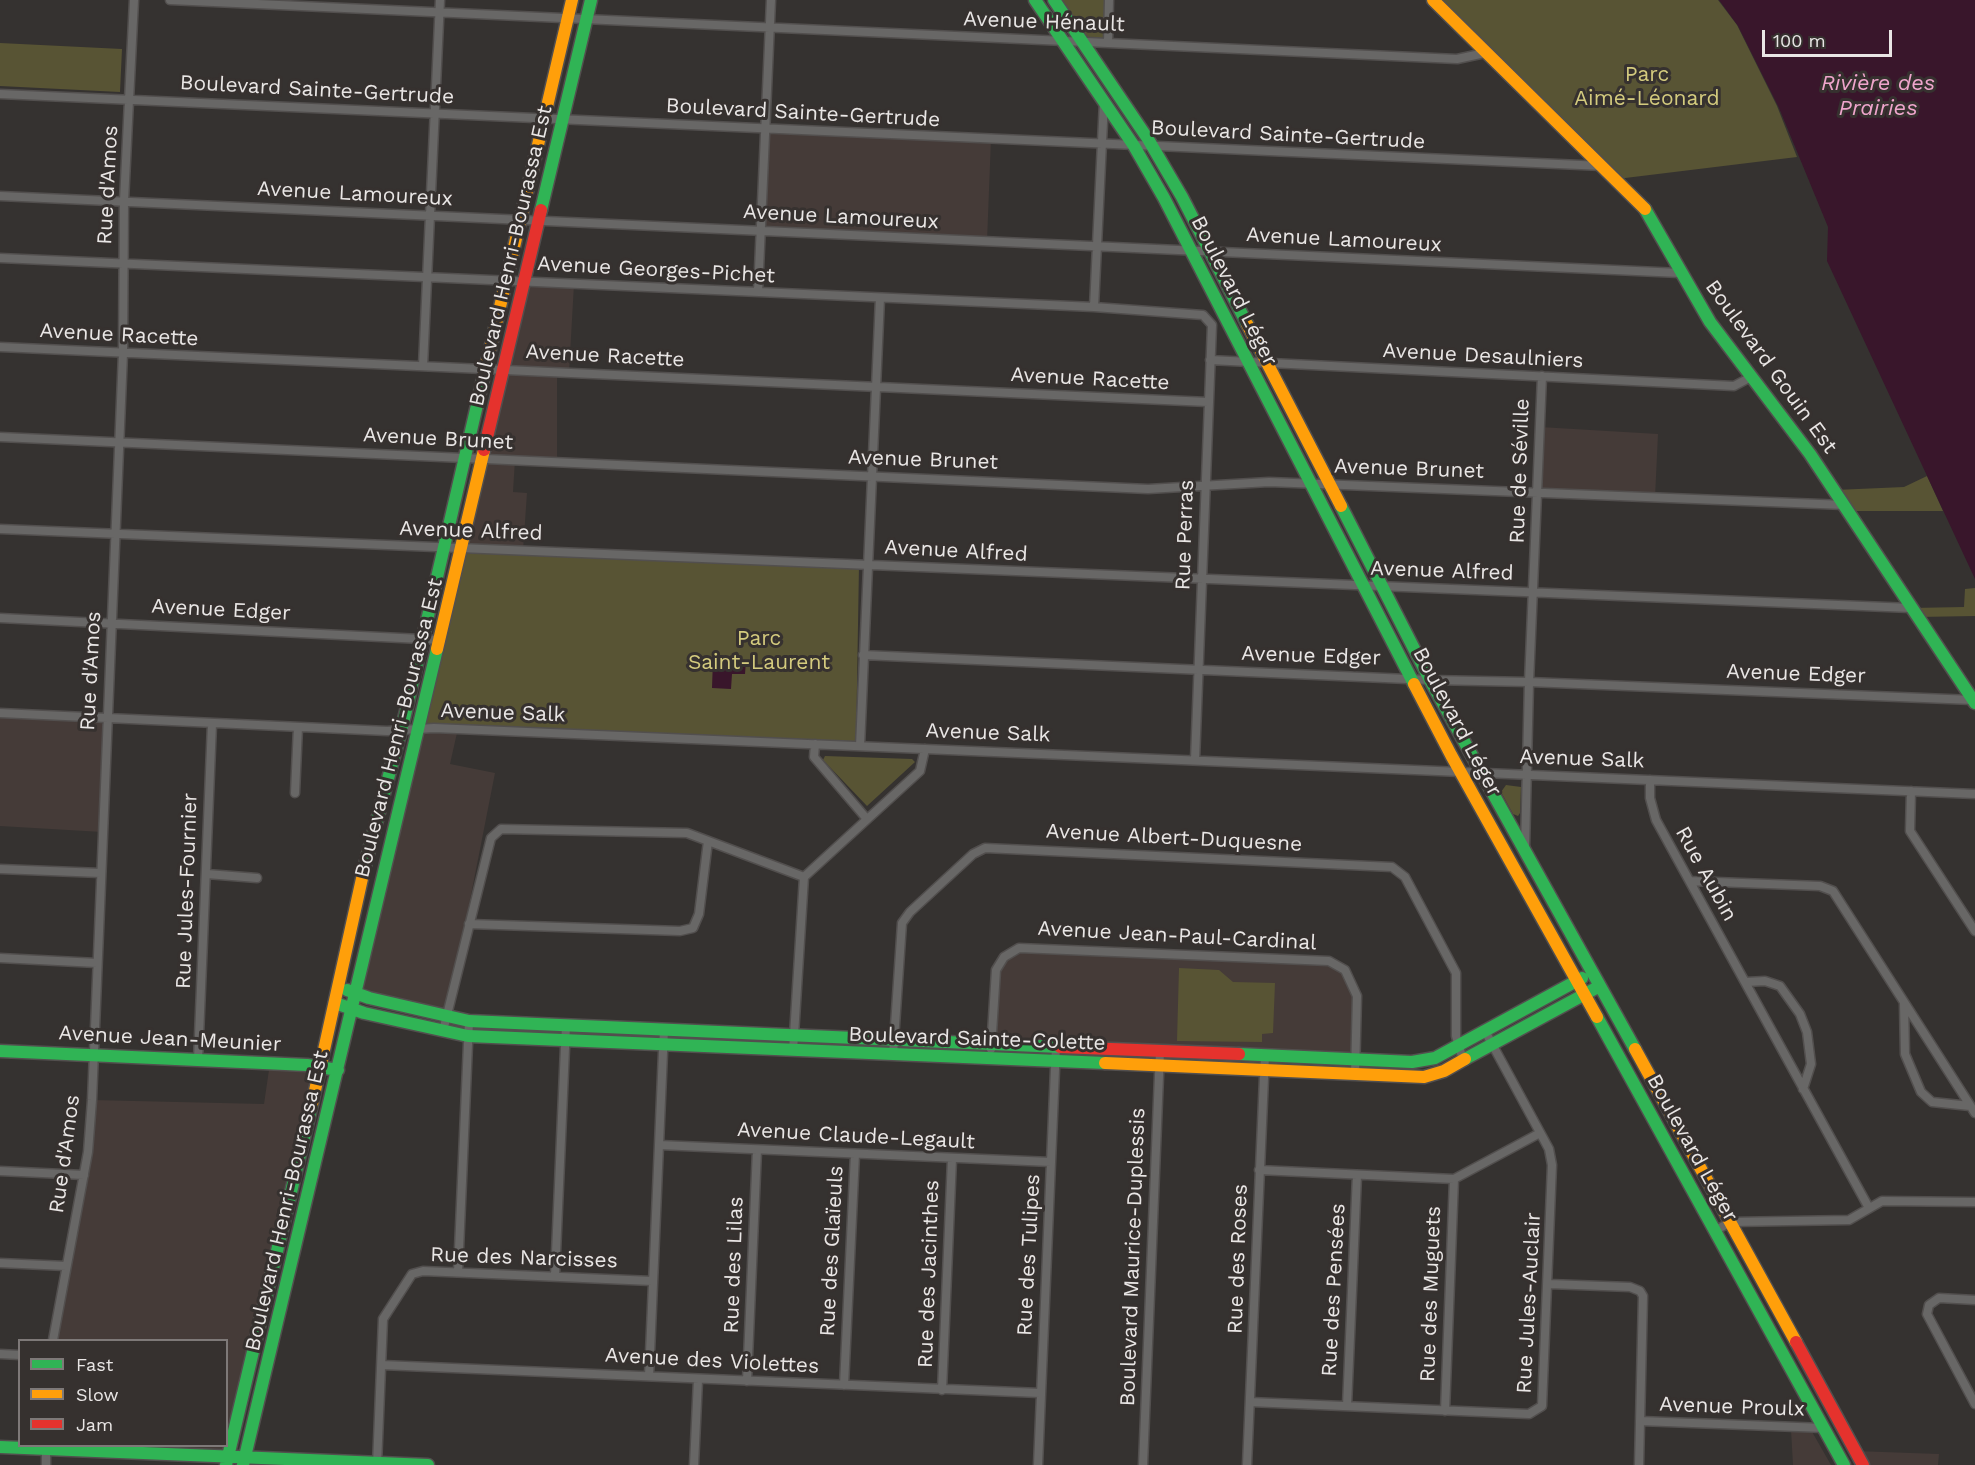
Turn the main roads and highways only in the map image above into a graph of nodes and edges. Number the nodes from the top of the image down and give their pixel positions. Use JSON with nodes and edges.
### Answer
{"nodes":[{"id":1,"x":572,"y":0,"type":"edge"},
{"id":2,"x":591,"y":0,"type":"edge"},
{"id":3,"x":1035,"y":0,"type":"edge"},
{"id":4,"x":1054,"y":0,"type":"edge"},
{"id":5,"x":1433,"y":0,"type":"edge"},
{"id":6,"x":1974,"y":701,"type":"edge"},
{"id":7,"x":1591,"y":973,"type":"junction"},
{"id":8,"x":1576,"y":982,"type":"junction"},
{"id":9,"x":339,"y":987,"type":"junction"},
{"id":10,"x":1598,"y":987,"type":"junction"},
{"id":11,"x":357,"y":994,"type":"junction"},
{"id":12,"x":1583,"y":995,"type":"junction"},
{"id":13,"x":335,"y":1003,"type":"junction"},
{"id":14,"x":353,"y":1009,"type":"junction"},
{"id":15,"x":0,"y":1051,"type":"edge"},
{"id":16,"x":320,"y":1066,"type":"junction"},
{"id":17,"x":338,"y":1070,"type":"junction"},
{"id":18,"x":0,"y":1447,"type":"edge"},
{"id":19,"x":46,"y":1447,"type":"edge"},
{"id":20,"x":227,"y":1461,"type":"edge"},
{"id":21,"x":244,"y":1461,"type":"edge"},
{"id":22,"x":377,"y":1464,"type":"edge"},
{"id":23,"x":428,"y":1465,"type":"edge"},
{"id":24,"x":1844,"y":1465,"type":"edge"},
{"id":25,"x":1863,"y":1465,"type":"edge"}],
"edges":[{"from":1,"to":9,"type":"main road","name":"Boulevard Henri-Bourassa Est"},
{"from":2,"to":11,"type":"main road","name":"Boulevard Henri-Bourassa Est"},
{"from":3,"to":8,"type":"main road","name":"Boulevard Léger"},
{"from":4,"to":7,"type":"main road","name":"Boulevard Léger"},
{"from":5,"to":6,"type":"main road","name":"Boulevard Gouin Est"},
{"from":7,"to":8,"type":"main road","name":"Boulevard Sainte-Colette"},
{"from":7,"to":10,"type":"main road","name":"Boulevard Léger"},
{"from":8,"to":11,"type":"main road","name":"Boulevard Sainte-Colette"},
{"from":8,"to":12,"type":"main road","name":"Boulevard Léger"},
{"from":9,"to":11,"type":"main road","name":"Boulevard Sainte-Colette"},
{"from":9,"to":13,"type":"main road","name":"Boulevard Henri-Bourassa Est"},
{"from":10,"to":12,"type":"main road","name":"Boulevard Sainte-Colette"},
{"from":10,"to":25,"type":"main road","name":"Boulevard Léger"},
{"from":11,"to":14,"type":"main road","name":"Boulevard Henri-Bourassa Est"},
{"from":12,"to":14,"type":"main road","name":"Boulevard Sainte-Colette"},
{"from":12,"to":24,"type":"main road","name":"Boulevard Léger"},
{"from":13,"to":14,"type":"main road","name":"Boulevard Sainte-Colette"},
{"from":13,"to":16,"type":"main road","name":"Boulevard Henri-Bourassa Est"},
{"from":14,"to":17,"type":"main road","name":"Boulevard Henri-Bourassa Est"},
{"from":15,"to":16,"type":"main road","name":"Avenue Jean-Meunier"},
{"from":16,"to":17,"type":"main road","name":"Avenue Jean-Meunier"},
{"from":16,"to":20,"type":"main road","name":"Boulevard Henri-Bourassa Est"},
{"from":17,"to":21,"type":"main road","name":"Boulevard Henri-Bourassa Est"},
{"from":18,"to":19,"type":"main road"},
{"from":19,"to":20,"type":"main road"},
{"from":20,"to":21,"type":"main road"},
{"from":21,"to":22,"type":"main road"},
{"from":22,"to":23,"type":"main road"}]}
